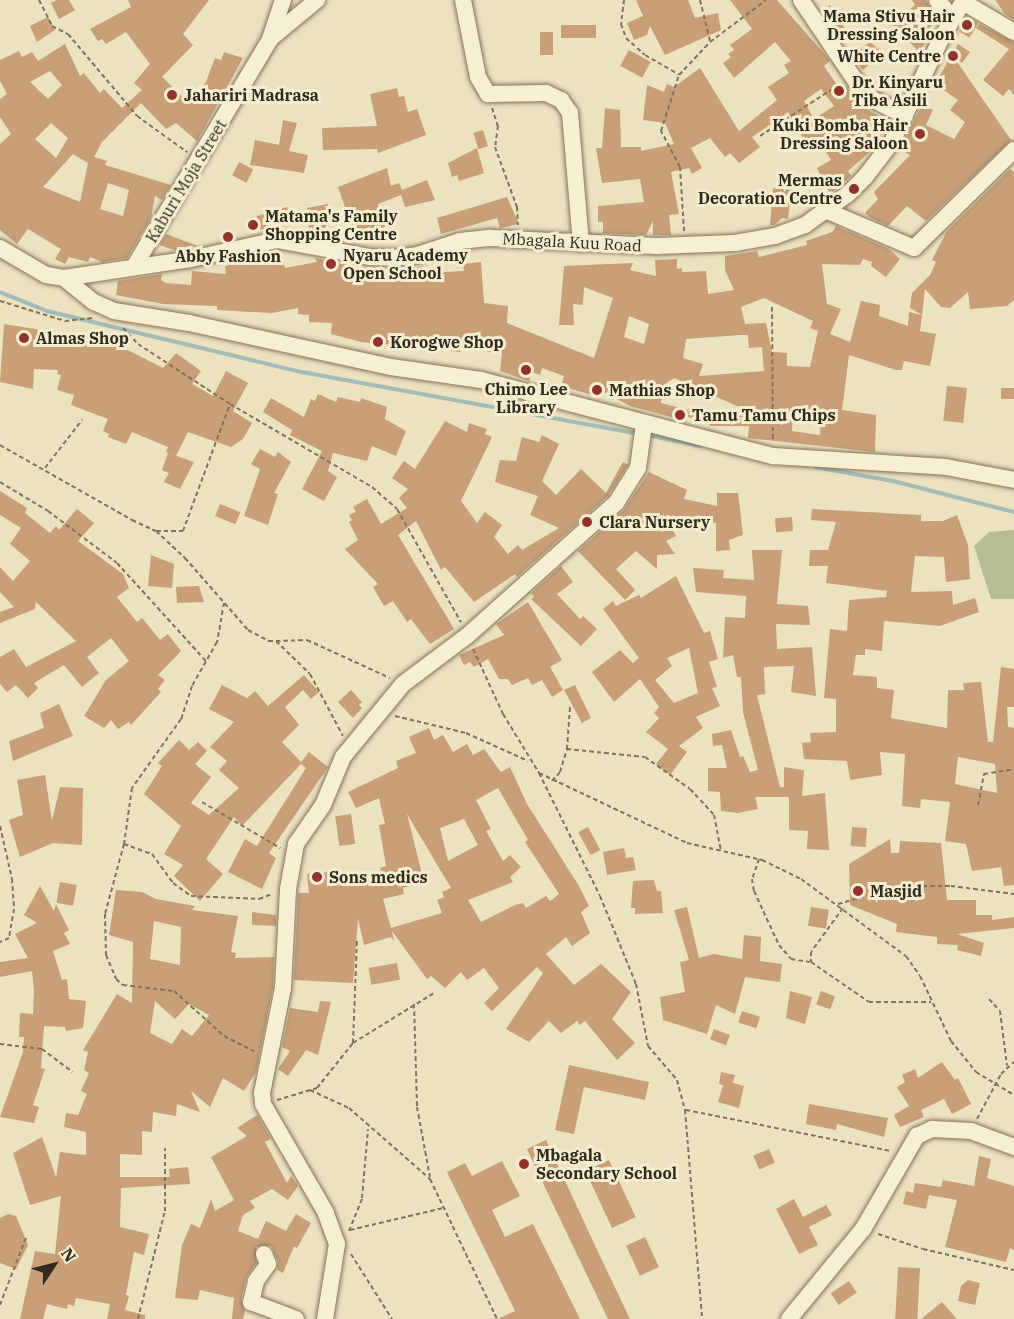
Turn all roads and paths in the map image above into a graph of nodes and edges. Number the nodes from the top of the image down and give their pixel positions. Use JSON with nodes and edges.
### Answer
{"nodes":[{"id":1,"x":39,"y":0,"type":"edge"},
{"id":2,"x":283,"y":0,"type":"edge"},
{"id":3,"x":317,"y":0,"type":"edge"},
{"id":4,"x":463,"y":0,"type":"edge"},
{"id":5,"x":624,"y":0,"type":"edge"},
{"id":6,"x":700,"y":0,"type":"edge"},
{"id":7,"x":766,"y":0,"type":"edge"},
{"id":8,"x":801,"y":0,"type":"edge"},
{"id":9,"x":937,"y":0,"type":"edge"},
{"id":10,"x":964,"y":1,"type":"edge"},
{"id":11,"x":952,"y":16,"type":"junction"},
{"id":12,"x":1014,"y":32,"type":"edge"},
{"id":13,"x":270,"y":39,"type":"junction"},
{"id":14,"x":710,"y":42,"type":"junction"},
{"id":15,"x":679,"y":75,"type":"junction"},
{"id":16,"x":851,"y":75,"type":"junction"},
{"id":17,"x":488,"y":94,"type":"junction"},
{"id":18,"x":905,"y":116,"type":"junction"},
{"id":19,"x":760,"y":136,"type":"dead end"},
{"id":20,"x":1014,"y":150,"type":"edge"},
{"id":21,"x":199,"y":161,"type":"junction"},
{"id":22,"x":825,"y":210,"type":"junction"},
{"id":23,"x":519,"y":237,"type":"junction"},
{"id":24,"x":581,"y":244,"type":"junction"},
{"id":25,"x":685,"y":245,"type":"junction"},
{"id":26,"x":0,"y":248,"type":"edge"},
{"id":27,"x":135,"y":265,"type":"junction"},
{"id":28,"x":64,"y":278,"type":"junction"},
{"id":29,"x":0,"y":301,"type":"edge"},
{"id":30,"x":772,"y":307,"type":"dead end"},
{"id":31,"x":110,"y":310,"type":"junction"},
{"id":32,"x":230,"y":404,"type":"junction"},
{"id":33,"x":82,"y":420,"type":"dead end"},
{"id":34,"x":644,"y":424,"type":"junction"},
{"id":35,"x":0,"y":445,"type":"edge"},
{"id":36,"x":773,"y":456,"type":"junction"},
{"id":37,"x":45,"y":468,"type":"junction"},
{"id":38,"x":1014,"y":480,"type":"edge"},
{"id":39,"x":0,"y":482,"type":"edge"},
{"id":40,"x":156,"y":531,"type":"junction"},
{"id":41,"x":224,"y":603,"type":"junction"},
{"id":42,"x":467,"y":636,"type":"junction"},
{"id":43,"x":276,"y":641,"type":"junction"},
{"id":44,"x":206,"y":661,"type":"junction"},
{"id":45,"x":403,"y":684,"type":"junction"},
{"id":46,"x":570,"y":706,"type":"dead end"},
{"id":47,"x":379,"y":712,"type":"junction"},
{"id":48,"x":355,"y":742,"type":"junction"},
{"id":49,"x":567,"y":749,"type":"junction"},
{"id":50,"x":528,"y":761,"type":"junction"},
{"id":51,"x":1014,"y":769,"type":"edge"},
{"id":52,"x":539,"y":773,"type":"junction"},
{"id":53,"x":552,"y":781,"type":"junction"},
{"id":54,"x":202,"y":802,"type":"dead end"},
{"id":55,"x":978,"y":805,"type":"dead end"},
{"id":56,"x":0,"y":826,"type":"edge"},
{"id":57,"x":124,"y":844,"type":"junction"},
{"id":58,"x":721,"y":850,"type":"junction"},
{"id":59,"x":292,"y":855,"type":"junction"},
{"id":60,"x":759,"y":859,"type":"junction"},
{"id":61,"x":288,"y":889,"type":"junction"},
{"id":62,"x":1014,"y":894,"type":"edge"},
{"id":63,"x":838,"y":904,"type":"junction"},
{"id":64,"x":843,"y":908,"type":"junction"},
{"id":65,"x":357,"y":938,"type":"dead end"},
{"id":66,"x":0,"y":942,"type":"edge"},
{"id":67,"x":811,"y":962,"type":"junction"},
{"id":68,"x":434,"y":993,"type":"dead end"},
{"id":69,"x":989,"y":999,"type":"dead end"},
{"id":70,"x":931,"y":1002,"type":"junction"},
{"id":71,"x":414,"y":1004,"type":"junction"},
{"id":72,"x":353,"y":1043,"type":"junction"},
{"id":73,"x":0,"y":1044,"type":"edge"},
{"id":74,"x":268,"y":1058,"type":"junction"},
{"id":75,"x":1014,"y":1062,"type":"edge"},
{"id":76,"x":1007,"y":1066,"type":"junction"},
{"id":77,"x":72,"y":1072,"type":"dead end"},
{"id":78,"x":995,"y":1085,"type":"junction"},
{"id":79,"x":310,"y":1090,"type":"junction"},
{"id":80,"x":1014,"y":1095,"type":"edge"},
{"id":81,"x":263,"y":1104,"type":"junction"},
{"id":82,"x":685,"y":1110,"type":"junction"},
{"id":83,"x":368,"y":1127,"type":"junction"},
{"id":84,"x":971,"y":1131,"type":"junction"},
{"id":85,"x":1014,"y":1147,"type":"edge"},
{"id":86,"x":165,"y":1148,"type":"dead end"},
{"id":87,"x":906,"y":1155,"type":"junction"},
{"id":88,"x":430,"y":1179,"type":"junction"},
{"id":89,"x":443,"y":1208,"type":"junction"},
{"id":90,"x":863,"y":1229,"type":"junction"},
{"id":91,"x":350,"y":1230,"type":"junction"},
{"id":92,"x":27,"y":1235,"type":"dead end"},
{"id":93,"x":339,"y":1242,"type":"junction"},
{"id":94,"x":264,"y":1254,"type":"dead end"},
{"id":95,"x":1014,"y":1270,"type":"edge"},
{"id":96,"x":0,"y":1305,"type":"edge"},
{"id":97,"x":138,"y":1319,"type":"edge"},
{"id":98,"x":296,"y":1319,"type":"edge"},
{"id":99,"x":325,"y":1319,"type":"edge"},
{"id":100,"x":392,"y":1319,"type":"edge"},
{"id":101,"x":498,"y":1319,"type":"edge"},
{"id":102,"x":702,"y":1319,"type":"edge"},
{"id":103,"x":789,"y":1319,"type":"edge"}],
"edges":[{"from":1,"to":21,"type":"path"},
{"from":2,"to":13,"type":"street","name":"Kaburi Moja Street"},
{"from":3,"to":13,"type":"street"},
{"from":4,"to":17,"type":"street"},
{"from":5,"to":15,"type":"path"},
{"from":6,"to":14,"type":"path"},
{"from":7,"to":14,"type":"path"},
{"from":8,"to":16,"type":"street"},
{"from":9,"to":11,"type":"street"},
{"from":10,"to":11,"type":"street","name":"Mbagala Kuu Road"},
{"from":10,"to":12,"type":"street"},
{"from":11,"to":18,"type":"street","name":"Mbagala Kuu Road"},
{"from":13,"to":21,"type":"street","name":"Kaburi Moja Street"},
{"from":14,"to":15,"type":"path"},
{"from":15,"to":25,"type":"path"},
{"from":16,"to":18,"type":"street"},
{"from":16,"to":19,"type":"path"},
{"from":17,"to":23,"type":"path"},
{"from":17,"to":24,"type":"street"},
{"from":18,"to":22,"type":"street","name":"Mbagala Kuu Road"},
{"from":20,"to":22,"type":"street"},
{"from":21,"to":27,"type":"street","name":"Kaburi Moja Street"},
{"from":22,"to":25,"type":"street","name":"Mbagala Kuu Road"},
{"from":23,"to":24,"type":"street","name":"Mbagala Kuu Road"},
{"from":23,"to":27,"type":"street","name":"Mbagala Kuu Road"},
{"from":24,"to":25,"type":"street","name":"Mbagala Kuu Road"},
{"from":26,"to":28,"type":"street"},
{"from":27,"to":28,"type":"street","name":"Mbagala Kuu Road"},
{"from":28,"to":31,"type":"street"},
{"from":29,"to":31,"type":"path"},
{"from":30,"to":36,"type":"path"},
{"from":31,"to":32,"type":"path"},
{"from":31,"to":34,"type":"street"},
{"from":32,"to":40,"type":"path"},
{"from":32,"to":42,"type":"path"},
{"from":33,"to":37,"type":"path"},
{"from":34,"to":36,"type":"street"},
{"from":34,"to":42,"type":"street"},
{"from":35,"to":37,"type":"path"},
{"from":36,"to":38,"type":"street"},
{"from":37,"to":40,"type":"path"},
{"from":39,"to":44,"type":"path"},
{"from":40,"to":41,"type":"path"},
{"from":41,"to":43,"type":"path"},
{"from":41,"to":44,"type":"path"},
{"from":42,"to":45,"type":"street"},
{"from":42,"to":50,"type":"path"},
{"from":43,"to":45,"type":"path"},
{"from":43,"to":48,"type":"path"},
{"from":44,"to":57,"type":"path"},
{"from":45,"to":47,"type":"street"},
{"from":46,"to":49,"type":"path"},
{"from":47,"to":48,"type":"street"},
{"from":47,"to":50,"type":"path"},
{"from":48,"to":59,"type":"street"},
{"from":49,"to":53,"type":"path"},
{"from":49,"to":58,"type":"path"},
{"from":50,"to":52,"type":"path"},
{"from":51,"to":55,"type":"path"},
{"from":52,"to":53,"type":"path"},
{"from":52,"to":82,"type":"path"},
{"from":53,"to":58,"type":"path"},
{"from":54,"to":59,"type":"path"},
{"from":56,"to":66,"type":"path"},
{"from":57,"to":61,"type":"path"},
{"from":57,"to":74,"type":"path"},
{"from":58,"to":60,"type":"path"},
{"from":59,"to":61,"type":"street"},
{"from":60,"to":63,"type":"path"},
{"from":60,"to":67,"type":"path"},
{"from":61,"to":74,"type":"street"},
{"from":62,"to":63,"type":"path"},
{"from":63,"to":64,"type":"path"},
{"from":64,"to":67,"type":"path"},
{"from":64,"to":70,"type":"path"},
{"from":65,"to":72,"type":"path"},
{"from":67,"to":70,"type":"path"},
{"from":68,"to":71,"type":"path"},
{"from":69,"to":76,"type":"path"},
{"from":70,"to":78,"type":"path"},
{"from":71,"to":72,"type":"path"},
{"from":71,"to":88,"type":"path"},
{"from":72,"to":79,"type":"path"},
{"from":73,"to":77,"type":"path"},
{"from":74,"to":81,"type":"street"},
{"from":75,"to":76,"type":"path"},
{"from":76,"to":78,"type":"path"},
{"from":78,"to":80,"type":"path"},
{"from":78,"to":84,"type":"path"},
{"from":79,"to":81,"type":"path"},
{"from":79,"to":83,"type":"path"},
{"from":81,"to":93,"type":"street"},
{"from":82,"to":87,"type":"path"},
{"from":82,"to":102,"type":"path"},
{"from":83,"to":88,"type":"path"},
{"from":83,"to":91,"type":"path"},
{"from":84,"to":85,"type":"street"},
{"from":84,"to":87,"type":"street"},
{"from":86,"to":97,"type":"path"},
{"from":87,"to":90,"type":"street"},
{"from":88,"to":89,"type":"path"},
{"from":89,"to":91,"type":"path"},
{"from":89,"to":101,"type":"path"},
{"from":90,"to":95,"type":"path"},
{"from":90,"to":103,"type":"street"},
{"from":91,"to":93,"type":"path"},
{"from":92,"to":96,"type":"path"},
{"from":93,"to":99,"type":"street"},
{"from":93,"to":100,"type":"path"},
{"from":94,"to":98,"type":"street"}]}
